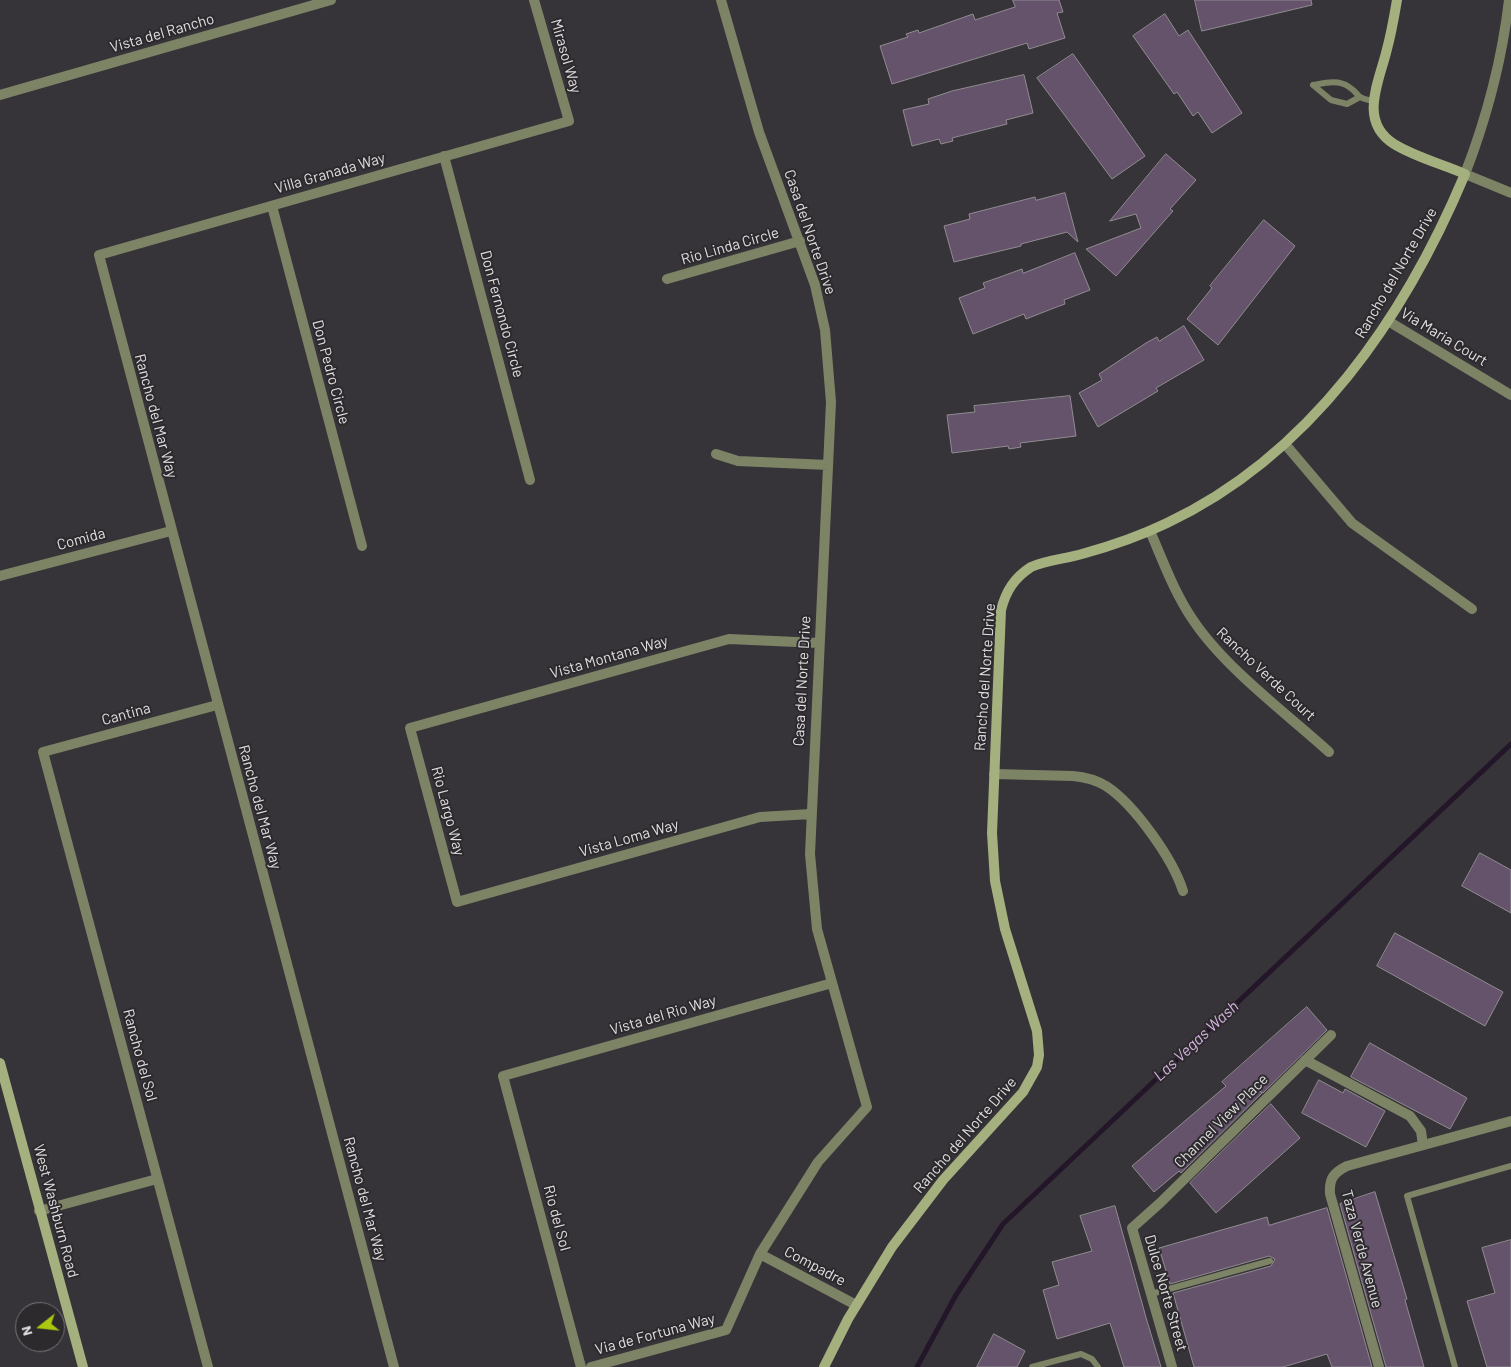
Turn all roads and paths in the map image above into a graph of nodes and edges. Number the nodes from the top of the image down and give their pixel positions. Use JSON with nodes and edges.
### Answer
{"nodes":[{"id":1,"x":331,"y":0,"type":"edge"},
{"id":2,"x":534,"y":0,"type":"edge"},
{"id":3,"x":721,"y":0,"type":"edge"},
{"id":4,"x":1398,"y":0,"type":"edge"},
{"id":5,"x":1509,"y":0,"type":"edge"},
{"id":6,"x":1509,"y":13,"type":"edge"},
{"id":7,"x":0,"y":94,"type":"edge"},
{"id":8,"x":1358,"y":98,"type":"junction"},
{"id":9,"x":1372,"y":101,"type":"junction"},
{"id":10,"x":569,"y":121,"type":"joint"},
{"id":11,"x":444,"y":156,"type":"junction"},
{"id":12,"x":1465,"y":174,"type":"junction"},
{"id":13,"x":1511,"y":193,"type":"edge"},
{"id":14,"x":272,"y":206,"type":"junction"},
{"id":15,"x":800,"y":241,"type":"junction"},
{"id":16,"x":98,"y":255,"type":"joint"},
{"id":17,"x":667,"y":279,"type":"dead end"},
{"id":18,"x":1388,"y":321,"type":"junction"},
{"id":19,"x":1511,"y":395,"type":"edge"},
{"id":20,"x":1286,"y":444,"type":"junction"},
{"id":21,"x":716,"y":454,"type":"dead end"},
{"id":22,"x":828,"y":465,"type":"junction"},
{"id":23,"x":530,"y":480,"type":"dead end"},
{"id":24,"x":171,"y":531,"type":"junction"},
{"id":25,"x":1150,"y":531,"type":"junction"},
{"id":26,"x":362,"y":546,"type":"dead end"},
{"id":27,"x":0,"y":576,"type":"edge"},
{"id":28,"x":1472,"y":609,"type":"dead end"},
{"id":29,"x":819,"y":643,"type":"junction"},
{"id":30,"x":217,"y":705,"type":"junction"},
{"id":31,"x":410,"y":728,"type":"joint"},
{"id":32,"x":43,"y":752,"type":"joint"},
{"id":33,"x":1329,"y":752,"type":"dead end"},
{"id":34,"x":994,"y":774,"type":"junction"},
{"id":35,"x":811,"y":814,"type":"junction"},
{"id":36,"x":1183,"y":891,"type":"dead end"},
{"id":37,"x":457,"y":902,"type":"joint"},
{"id":38,"x":832,"y":983,"type":"junction"},
{"id":39,"x":1331,"y":1035,"type":"dead end"},
{"id":40,"x":1305,"y":1060,"type":"junction"},
{"id":41,"x":0,"y":1063,"type":"edge"},
{"id":42,"x":503,"y":1076,"type":"joint"},
{"id":43,"x":1511,"y":1121,"type":"edge"},
{"id":44,"x":1423,"y":1145,"type":"junction"},
{"id":45,"x":1511,"y":1166,"type":"edge"},
{"id":46,"x":157,"y":1179,"type":"junction"},
{"id":47,"x":39,"y":1211,"type":"junction"},
{"id":48,"x":1132,"y":1228,"type":"joint"},
{"id":49,"x":760,"y":1254,"type":"junction"},
{"id":50,"x":1270,"y":1261,"type":"dead end"},
{"id":51,"x":1151,"y":1294,"type":"junction"},
{"id":52,"x":856,"y":1305,"type":"junction"},
{"id":53,"x":726,"y":1330,"type":"joint"},
{"id":54,"x":83,"y":1367,"type":"edge"},
{"id":55,"x":208,"y":1367,"type":"edge"},
{"id":56,"x":394,"y":1367,"type":"edge"},
{"id":57,"x":581,"y":1367,"type":"edge"},
{"id":58,"x":591,"y":1367,"type":"edge"},
{"id":59,"x":824,"y":1367,"type":"edge"},
{"id":60,"x":1032,"y":1367,"type":"edge"},
{"id":61,"x":1098,"y":1367,"type":"edge"},
{"id":62,"x":1172,"y":1367,"type":"edge"},
{"id":63,"x":1379,"y":1367,"type":"edge"},
{"id":64,"x":1455,"y":1367,"type":"edge"}],
"edges":[{"from":1,"to":7,"type":"street","name":"Vista del Rancho"},
{"from":2,"to":10,"type":"street","name":"Mirasol Way"},
{"from":3,"to":15,"type":"street","name":"Casa del Norte Drive"},
{"from":4,"to":9,"type":"street"},
{"from":5,"to":6,"type":"street","name":"Rancho del Norte Drive"},
{"from":6,"to":12,"type":"street","name":"Rancho del Norte Drive"},
{"from":8,"to":8,"type":"lane"},
{"from":8,"to":9,"type":"lane"},
{"from":9,"to":12,"type":"street"},
{"from":10,"to":11,"type":"street","name":"Villa Granada Way"},
{"from":11,"to":14,"type":"street","name":"Villa Granada Way"},
{"from":11,"to":23,"type":"street","name":"Don Fernondo Circle"},
{"from":12,"to":13,"type":"street"},
{"from":12,"to":18,"type":"street","name":"Rancho del Norte Drive"},
{"from":14,"to":16,"type":"street","name":"Villa Granada Way"},
{"from":14,"to":26,"type":"street","name":"Don Pedro Circle"},
{"from":15,"to":17,"type":"street","name":"Rio Linda Circle"},
{"from":15,"to":22,"type":"street","name":"Casa del Norte Drive"},
{"from":16,"to":24,"type":"street","name":"Rancho del Mar Way"},
{"from":18,"to":19,"type":"street","name":"Via Maria Court"},
{"from":18,"to":20,"type":"street","name":"Rancho del Norte Drive"},
{"from":20,"to":25,"type":"street","name":"Rancho del Norte Drive"},
{"from":20,"to":28,"type":"street"},
{"from":21,"to":22,"type":"street"},
{"from":22,"to":29,"type":"street","name":"Casa del Norte Drive"},
{"from":24,"to":27,"type":"street","name":"Comida"},
{"from":24,"to":30,"type":"street","name":"Rancho del Mar Way"},
{"from":25,"to":33,"type":"street","name":"Rancho Verde Court"},
{"from":25,"to":34,"type":"street","name":"Rancho del Norte Drive"},
{"from":29,"to":31,"type":"street","name":"Vista Montana Way"},
{"from":29,"to":35,"type":"street","name":"Casa del Norte Drive"},
{"from":30,"to":32,"type":"street","name":"Cantina"},
{"from":30,"to":56,"type":"street","name":"Rancho del Mar Way"},
{"from":31,"to":37,"type":"street","name":"Rio Largo Way"},
{"from":32,"to":46,"type":"street","name":"Rancho del Sol"},
{"from":34,"to":36,"type":"street"},
{"from":34,"to":52,"type":"street","name":"Rancho del Norte Drive"},
{"from":35,"to":37,"type":"street","name":"Vista Loma Way"},
{"from":35,"to":38,"type":"street","name":"Casa del Norte Drive"},
{"from":38,"to":42,"type":"street","name":"Vista del Rio Way"},
{"from":38,"to":49,"type":"street","name":"Casa del Norte Drive"},
{"from":39,"to":40,"type":"street","name":"Channel View Place"},
{"from":40,"to":44,"type":"street"},
{"from":40,"to":48,"type":"street","name":"Channel View Place"},
{"from":41,"to":47,"type":"street","name":"West Washburn Road"},
{"from":42,"to":57,"type":"street","name":"Rio del Sol"},
{"from":43,"to":44,"type":"street","name":"Taza Verde Avenue"},
{"from":44,"to":63,"type":"street","name":"Taza Verde Avenue"},
{"from":45,"to":64,"type":"lane"},
{"from":46,"to":47,"type":"street"},
{"from":46,"to":55,"type":"street","name":"Rancho del Sol"},
{"from":47,"to":54,"type":"street","name":"West Washburn Road"},
{"from":48,"to":51,"type":"street","name":"Dulce Norte Street"},
{"from":49,"to":52,"type":"street","name":"Compadre"},
{"from":49,"to":53,"type":"street","name":"Casa del Norte Drive"},
{"from":50,"to":51,"type":"lane"},
{"from":51,"to":62,"type":"street","name":"Dulce Norte Street"},
{"from":52,"to":59,"type":"street","name":"Rancho del Norte Drive"},
{"from":53,"to":58,"type":"street","name":"Via de Fortuna Way"},
{"from":60,"to":61,"type":"lane"}]}
